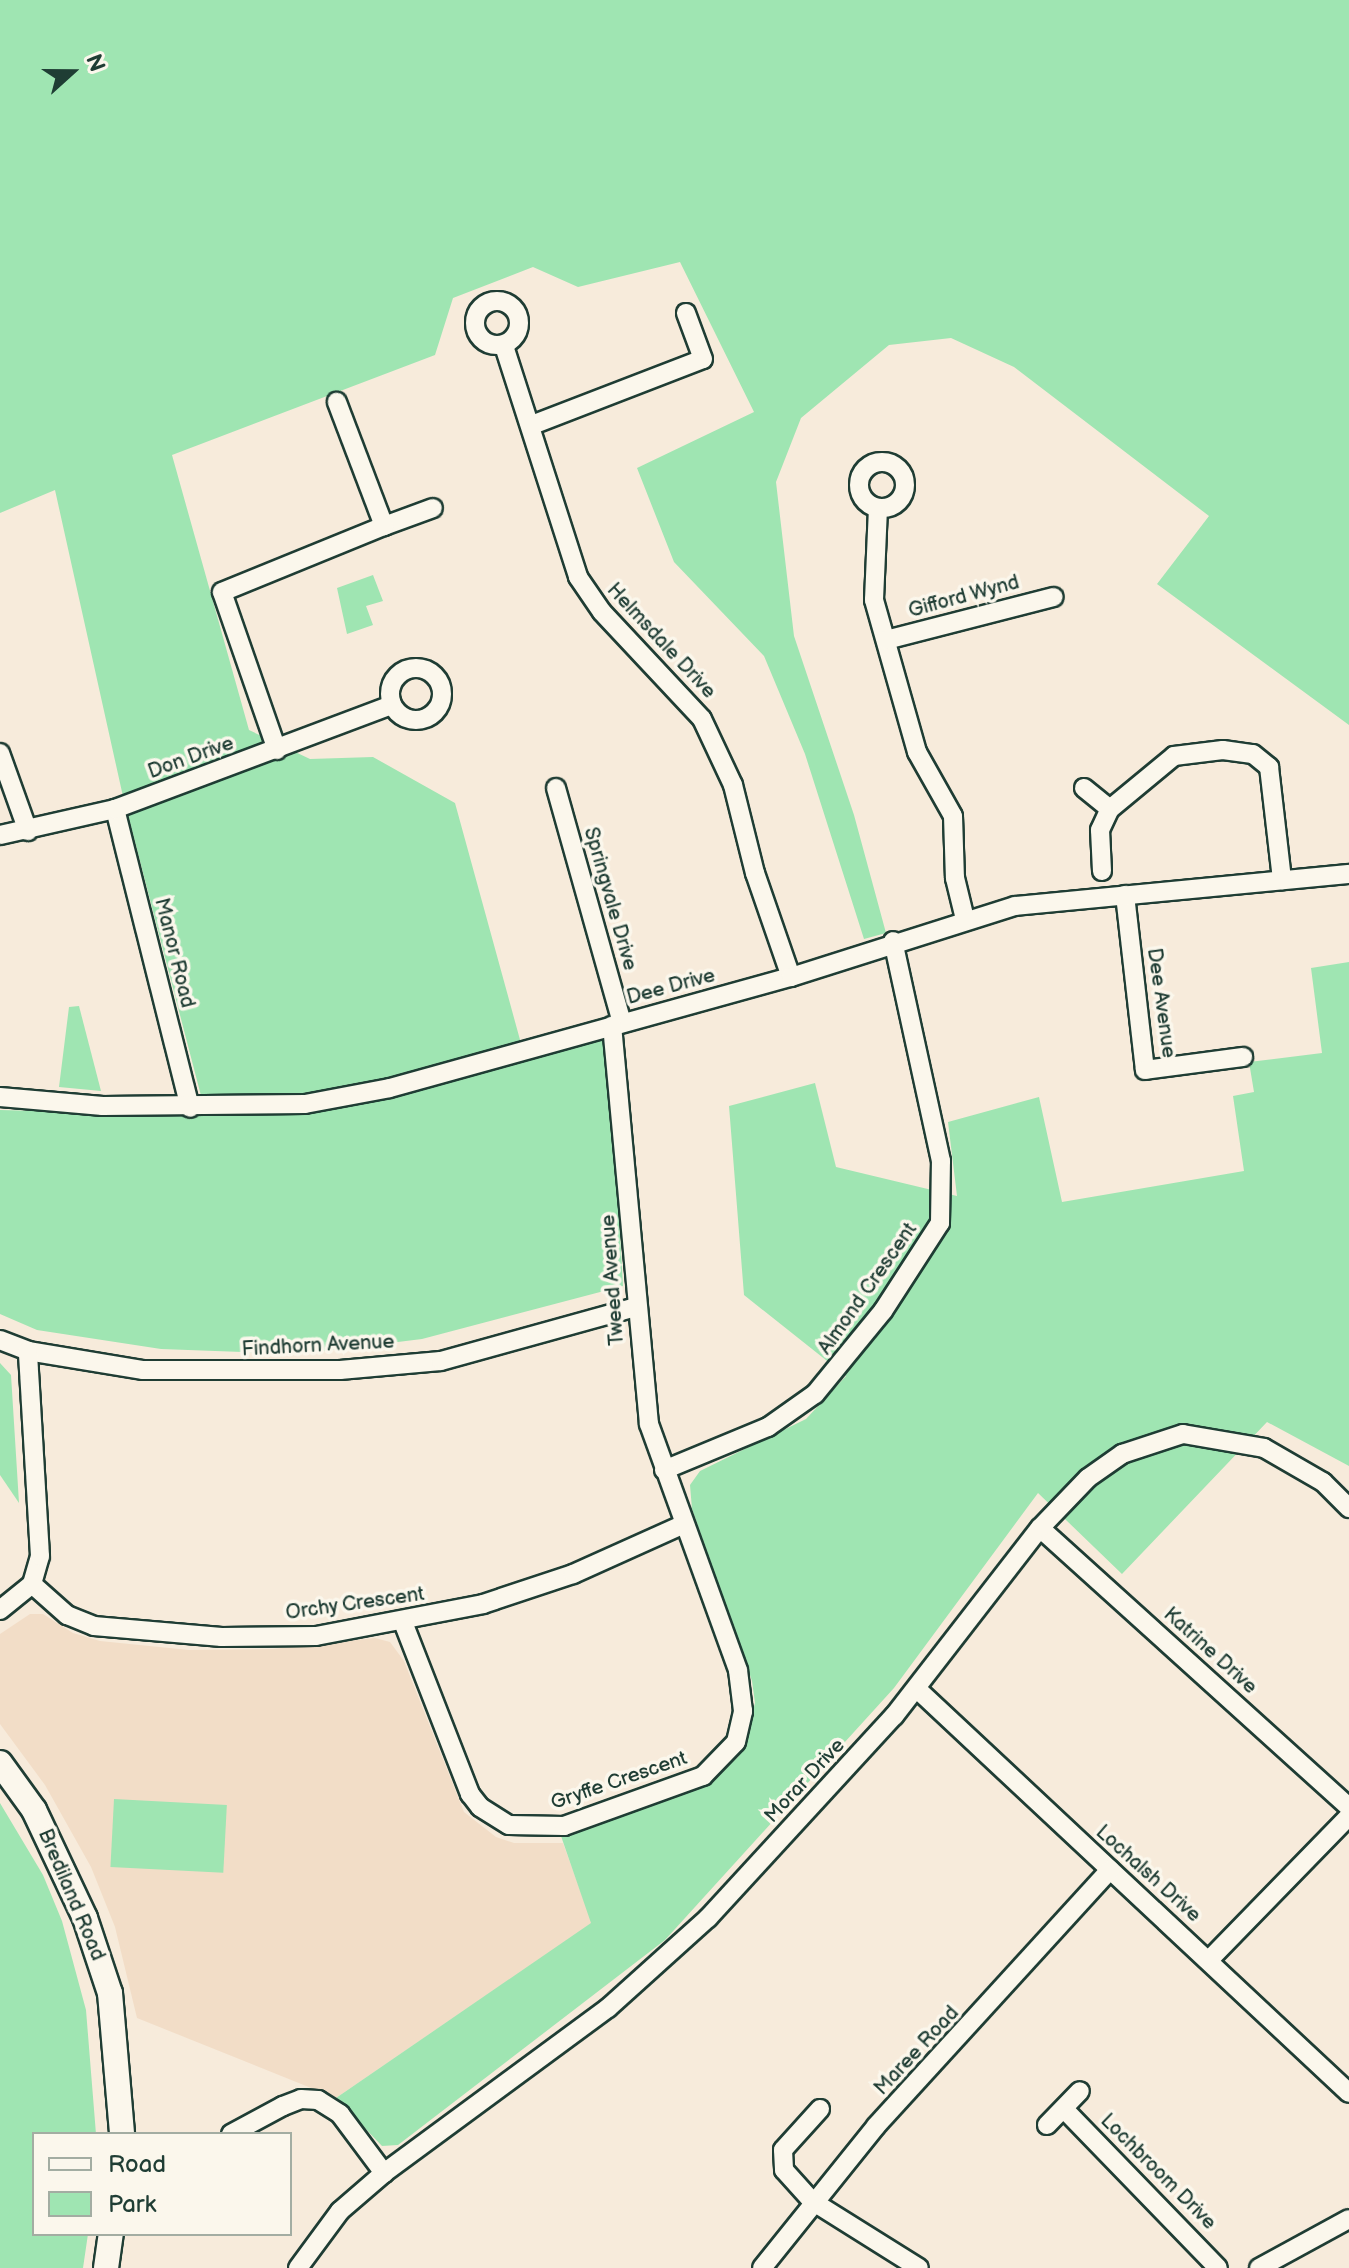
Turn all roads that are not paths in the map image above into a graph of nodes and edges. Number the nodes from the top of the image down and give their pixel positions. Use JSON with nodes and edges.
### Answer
{"nodes":[{"id":1,"x":686,"y":313,"type":"dead end"},
{"id":2,"x":504,"y":346,"type":"dead end"},
{"id":3,"x":337,"y":402,"type":"dead end"},
{"id":4,"x":532,"y":425,"type":"junction"},
{"id":5,"x":433,"y":508,"type":"dead end"},
{"id":6,"x":878,"y":508,"type":"dead end"},
{"id":7,"x":384,"y":526,"type":"junction"},
{"id":8,"x":1054,"y":597,"type":"dead end"},
{"id":9,"x":886,"y":640,"type":"junction"},
{"id":10,"x":392,"y":705,"type":"dead end"},
{"id":11,"x":277,"y":750,"type":"junction"},
{"id":12,"x":0,"y":753,"type":"edge"},
{"id":13,"x":556,"y":788,"type":"dead end"},
{"id":14,"x":1084,"y":788,"type":"dead end"},
{"id":15,"x":115,"y":809,"type":"junction"},
{"id":16,"x":1110,"y":809,"type":"junction"},
{"id":17,"x":28,"y":831,"type":"junction"},
{"id":18,"x":0,"y":835,"type":"edge"},
{"id":19,"x":1102,"y":871,"type":"dead end"},
{"id":20,"x":1349,"y":874,"type":"edge"},
{"id":21,"x":1282,"y":880,"type":"junction"},
{"id":22,"x":1125,"y":895,"type":"junction"},
{"id":23,"x":965,"y":919,"type":"junction"},
{"id":24,"x":893,"y":941,"type":"junction"},
{"id":25,"x":791,"y":977,"type":"junction"},
{"id":26,"x":617,"y":1025,"type":"junction"},
{"id":27,"x":1243,"y":1057,"type":"dead end"},
{"id":28,"x":0,"y":1097,"type":"edge"},
{"id":29,"x":190,"y":1108,"type":"junction"},
{"id":30,"x":636,"y":1307,"type":"junction"},
{"id":31,"x":0,"y":1340,"type":"edge"},
{"id":32,"x":28,"y":1351,"type":"junction"},
{"id":33,"x":664,"y":1470,"type":"junction"},
{"id":34,"x":1349,"y":1508,"type":"edge"},
{"id":35,"x":682,"y":1525,"type":"junction"},
{"id":36,"x":1040,"y":1528,"type":"junction"},
{"id":37,"x":32,"y":1584,"type":"junction"},
{"id":38,"x":0,"y":1610,"type":"edge"},
{"id":39,"x":403,"y":1622,"type":"junction"},
{"id":40,"x":917,"y":1689,"type":"junction"},
{"id":41,"x":0,"y":1763,"type":"edge"},
{"id":42,"x":1349,"y":1807,"type":"edge"},
{"id":43,"x":1349,"y":1816,"type":"edge"},
{"id":44,"x":1110,"y":1870,"type":"junction"},
{"id":45,"x":1209,"y":1960,"type":"junction"},
{"id":46,"x":1080,"y":2091,"type":"dead end"},
{"id":47,"x":1349,"y":2093,"type":"edge"},
{"id":48,"x":820,"y":2109,"type":"dead end"},
{"id":49,"x":1064,"y":2109,"type":"junction"},
{"id":50,"x":1047,"y":2125,"type":"dead end"},
{"id":51,"x":122,"y":2132,"type":"edge"},
{"id":52,"x":235,"y":2132,"type":"edge"},
{"id":53,"x":384,"y":2173,"type":"junction"},
{"id":54,"x":812,"y":2201,"type":"junction"},
{"id":55,"x":1349,"y":2219,"type":"edge"},
{"id":56,"x":111,"y":2236,"type":"edge"},
{"id":57,"x":299,"y":2264,"type":"edge"},
{"id":58,"x":106,"y":2268,"type":"edge"},
{"id":59,"x":320,"y":2268,"type":"edge"},
{"id":60,"x":762,"y":2268,"type":"edge"},
{"id":61,"x":919,"y":2268,"type":"edge"},
{"id":62,"x":1218,"y":2268,"type":"edge"},
{"id":63,"x":1259,"y":2268,"type":"edge"}],
"edges":[{"from":1,"to":4,"type":"street"},
{"from":2,"to":4,"type":"street","name":"Helmsdale Drive"},
{"from":3,"to":7,"type":"street"},
{"from":4,"to":25,"type":"street","name":"Helmsdale Drive"},
{"from":5,"to":7,"type":"street"},
{"from":6,"to":9,"type":"street","name":"Gifford Wynd"},
{"from":7,"to":11,"type":"street"},
{"from":8,"to":9,"type":"street","name":"Gifford Wynd"},
{"from":9,"to":23,"type":"street","name":"Gifford Wynd"},
{"from":10,"to":11,"type":"street","name":"Don Drive"},
{"from":11,"to":15,"type":"street","name":"Don Drive"},
{"from":12,"to":17,"type":"street"},
{"from":13,"to":26,"type":"street","name":"Springvale Drive"},
{"from":14,"to":16,"type":"street"},
{"from":15,"to":17,"type":"street","name":"Don Drive"},
{"from":15,"to":29,"type":"street","name":"Manor Road"},
{"from":16,"to":19,"type":"street"},
{"from":16,"to":21,"type":"street"},
{"from":17,"to":18,"type":"street","name":"Don Drive"},
{"from":20,"to":21,"type":"street","name":"Dee Drive"},
{"from":21,"to":22,"type":"street","name":"Dee Drive"},
{"from":22,"to":23,"type":"street","name":"Dee Drive"},
{"from":22,"to":27,"type":"street","name":"Dee Avenue"},
{"from":23,"to":24,"type":"street","name":"Dee Drive"},
{"from":24,"to":25,"type":"street","name":"Dee Drive"},
{"from":24,"to":33,"type":"street","name":"Almond Crescent"},
{"from":25,"to":26,"type":"street","name":"Dee Drive"},
{"from":26,"to":29,"type":"street","name":"Dee Drive"},
{"from":26,"to":30,"type":"street","name":"Tweed Avenue"},
{"from":28,"to":29,"type":"street","name":"Dee Drive"},
{"from":30,"to":32,"type":"street","name":"Findhorn Avenue"},
{"from":30,"to":33,"type":"street","name":"Tweed Avenue"},
{"from":31,"to":32,"type":"street","name":"Findhorn Avenue"},
{"from":32,"to":37,"type":"street"},
{"from":33,"to":35,"type":"street","name":"Tweed Avenue"},
{"from":34,"to":36,"type":"street","name":"Morar Drive"},
{"from":35,"to":39,"type":"street","name":"Orchy Crescent"},
{"from":35,"to":39,"type":"street","name":"Gryffe Crescent"},
{"from":36,"to":40,"type":"street","name":"Morar Drive"},
{"from":36,"to":42,"type":"street","name":"Katrine Drive"},
{"from":37,"to":38,"type":"street"},
{"from":37,"to":39,"type":"street","name":"Orchy Crescent"},
{"from":40,"to":44,"type":"street","name":"Lochalsh Drive"},
{"from":40,"to":53,"type":"street","name":"Morar Drive"},
{"from":41,"to":51,"type":"street","name":"Brediland Road"},
{"from":43,"to":45,"type":"street"},
{"from":44,"to":45,"type":"street","name":"Lochalsh Drive"},
{"from":44,"to":54,"type":"street","name":"Maree Road"},
{"from":45,"to":47,"type":"street","name":"Lochalsh Drive"},
{"from":46,"to":49,"type":"street"},
{"from":48,"to":54,"type":"street"},
{"from":49,"to":50,"type":"street"},
{"from":49,"to":62,"type":"street","name":"Lochbroom Drive"},
{"from":52,"to":53,"type":"street"},
{"from":53,"to":57,"type":"street","name":"Morar Drive"},
{"from":54,"to":60,"type":"street","name":"Maree Road"},
{"from":54,"to":61,"type":"street"},
{"from":55,"to":63,"type":"street"},
{"from":56,"to":58,"type":"street"},
{"from":57,"to":59,"type":"street"}]}
